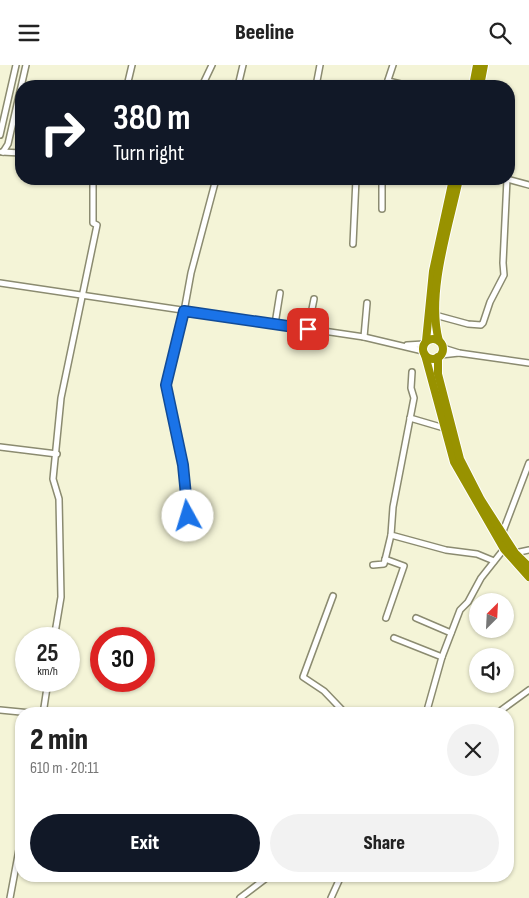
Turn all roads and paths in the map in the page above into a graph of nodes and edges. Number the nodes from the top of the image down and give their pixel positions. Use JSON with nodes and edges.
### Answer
{"nodes":[{"id":1,"x":16,"y":65,"type":"edge"},
{"id":2,"x":26,"y":65,"type":"edge"},
{"id":3,"x":132,"y":65,"type":"edge"},
{"id":4,"x":212,"y":65,"type":"edge"},
{"id":5,"x":243,"y":65,"type":"edge"},
{"id":6,"x":320,"y":65,"type":"edge"},
{"id":7,"x":393,"y":65,"type":"edge"},
{"id":8,"x":477,"y":65,"type":"edge"},
{"id":9,"x":484,"y":65,"type":"edge"},
{"id":10,"x":23,"y":80,"type":"edge"},
{"id":11,"x":128,"y":80,"type":"edge"},
{"id":12,"x":205,"y":80,"type":"edge"},
{"id":13,"x":239,"y":80,"type":"edge"},
{"id":14,"x":317,"y":80,"type":"edge"},
{"id":15,"x":388,"y":80,"type":"edge"},
{"id":16,"x":474,"y":80,"type":"edge"},
{"id":17,"x":481,"y":80,"type":"edge"},
{"id":18,"x":15,"y":113,"type":"edge"},
{"id":19,"x":0,"y":135,"type":"edge"},
{"id":20,"x":1,"y":150,"type":"edge"},
{"id":21,"x":15,"y":152,"type":"edge"},
{"id":22,"x":515,"y":181,"type":"edge"},
{"id":23,"x":93,"y":185,"type":"edge"},
{"id":24,"x":214,"y":185,"type":"edge"},
{"id":25,"x":356,"y":185,"type":"edge"},
{"id":26,"x":382,"y":185,"type":"edge"},
{"id":27,"x":452,"y":185,"type":"edge"},
{"id":28,"x":458,"y":185,"type":"edge"},
{"id":29,"x":507,"y":185,"type":"edge"},
{"id":30,"x":529,"y":185,"type":"edge"},
{"id":31,"x":382,"y":209,"type":"dead end"},
{"id":32,"x":352,"y":244,"type":"dead end"},
{"id":33,"x":0,"y":283,"type":"edge"},
{"id":34,"x":280,"y":293,"type":"dead end"},
{"id":35,"x":83,"y":295,"type":"junction"},
{"id":36,"x":314,"y":299,"type":"dead end"},
{"id":37,"x":366,"y":303,"type":"dead end"},
{"id":38,"x":184,"y":311,"type":"junction"},
{"id":39,"x":435,"y":315,"type":"junction"},
{"id":40,"x":275,"y":324,"type":"junction"},
{"id":41,"x":308,"y":329,"type":"junction"},
{"id":42,"x":364,"y":337,"type":"junction"},
{"id":43,"x":424,"y":348,"type":"junction"},
{"id":44,"x":440,"y":350,"type":"junction"},
{"id":45,"x":529,"y":363,"type":"edge"},
{"id":46,"x":412,"y":372,"type":"dead end"},
{"id":47,"x":410,"y":419,"type":"junction"},
{"id":48,"x":444,"y":428,"type":"junction"},
{"id":49,"x":0,"y":447,"type":"edge"},
{"id":50,"x":57,"y":454,"type":"junction"},
{"id":51,"x":529,"y":463,"type":"edge"},
{"id":52,"x":188,"y":516,"type":"dead end"},
{"id":53,"x":502,"y":534,"type":"junction"},
{"id":54,"x":391,"y":535,"type":"junction"},
{"id":55,"x":504,"y":549,"type":"junction"},
{"id":56,"x":529,"y":550,"type":"edge"},
{"id":57,"x":514,"y":553,"type":"junction"},
{"id":58,"x":385,"y":559,"type":"junction"},
{"id":59,"x":494,"y":561,"type":"junction"},
{"id":60,"x":373,"y":565,"type":"dead end"},
{"id":61,"x":529,"y":567,"type":"edge"},
{"id":62,"x":529,"y":577,"type":"edge"},
{"id":63,"x":333,"y":596,"type":"dead end"},
{"id":64,"x":386,"y":617,"type":"dead end"},
{"id":65,"x":416,"y":618,"type":"dead end"},
{"id":66,"x":56,"y":627,"type":"edge"},
{"id":67,"x":451,"y":633,"type":"junction"},
{"id":68,"x":394,"y":637,"type":"dead end"},
{"id":69,"x":442,"y":657,"type":"junction"},
{"id":70,"x":529,"y":690,"type":"edge"},
{"id":71,"x":46,"y":692,"type":"edge"},
{"id":72,"x":43,"y":707,"type":"edge"},
{"id":73,"x":339,"y":707,"type":"edge"},
{"id":74,"x":428,"y":707,"type":"edge"},
{"id":75,"x":506,"y":707,"type":"edge"},
{"id":76,"x":0,"y":709,"type":"edge"},
{"id":77,"x":15,"y":711,"type":"edge"},
{"id":78,"x":15,"y":871,"type":"edge"},
{"id":79,"x":261,"y":882,"type":"edge"},
{"id":80,"x":338,"y":882,"type":"edge"},
{"id":81,"x":10,"y":898,"type":"edge"},
{"id":82,"x":240,"y":898,"type":"edge"},
{"id":83,"x":331,"y":898,"type":"edge"}],
"edges":[{"from":1,"to":19,"type":"street"},
{"from":2,"to":10,"type":"street"},
{"from":3,"to":11,"type":"street"},
{"from":4,"to":12,"type":"street"},
{"from":5,"to":13,"type":"street"},
{"from":6,"to":14,"type":"street"},
{"from":7,"to":15,"type":"street"},
{"from":8,"to":16,"type":"highway"},
{"from":9,"to":17,"type":"highway"},
{"from":18,"to":20,"type":"street"},
{"from":20,"to":21,"type":"street"},
{"from":22,"to":30,"type":"street"},
{"from":23,"to":35,"type":"street"},
{"from":24,"to":38,"type":"street"},
{"from":25,"to":32,"type":"street"},
{"from":26,"to":31,"type":"street"},
{"from":27,"to":43,"type":"highway"},
{"from":28,"to":39,"type":"highway"},
{"from":29,"to":39,"type":"street"},
{"from":33,"to":35,"type":"street"},
{"from":34,"to":40,"type":"street"},
{"from":35,"to":38,"type":"street"},
{"from":35,"to":50,"type":"street"},
{"from":36,"to":41,"type":"street"},
{"from":37,"to":42,"type":"street"},
{"from":38,"to":40,"type":"street"},
{"from":38,"to":52,"type":"street"},
{"from":39,"to":44,"type":"highway"},
{"from":40,"to":41,"type":"street"},
{"from":41,"to":42,"type":"street"},
{"from":42,"to":43,"type":"street"},
{"from":43,"to":44,"type":"highway"},
{"from":43,"to":44,"type":"highway"},
{"from":43,"to":48,"type":"highway"},
{"from":44,"to":45,"type":"street"},
{"from":44,"to":53,"type":"highway"},
{"from":46,"to":47,"type":"street"},
{"from":47,"to":48,"type":"street"},
{"from":47,"to":54,"type":"street"},
{"from":48,"to":55,"type":"highway"},
{"from":49,"to":50,"type":"street"},
{"from":50,"to":66,"type":"street"},
{"from":51,"to":53,"type":"street"},
{"from":53,"to":57,"type":"highway"},
{"from":54,"to":58,"type":"street"},
{"from":54,"to":59,"type":"street"},
{"from":55,"to":59,"type":"street"},
{"from":55,"to":62,"type":"highway"},
{"from":56,"to":57,"type":"street"},
{"from":57,"to":61,"type":"highway"},
{"from":58,"to":60,"type":"street"},
{"from":58,"to":64,"type":"street"},
{"from":59,"to":67,"type":"street"},
{"from":63,"to":73,"type":"street"},
{"from":65,"to":67,"type":"street"},
{"from":67,"to":69,"type":"street"},
{"from":68,"to":69,"type":"street"},
{"from":69,"to":74,"type":"street"},
{"from":70,"to":75,"type":"street"},
{"from":71,"to":72,"type":"street"},
{"from":76,"to":77,"type":"street"},
{"from":78,"to":81,"type":"street"},
{"from":79,"to":82,"type":"street"},
{"from":80,"to":83,"type":"street"}]}
